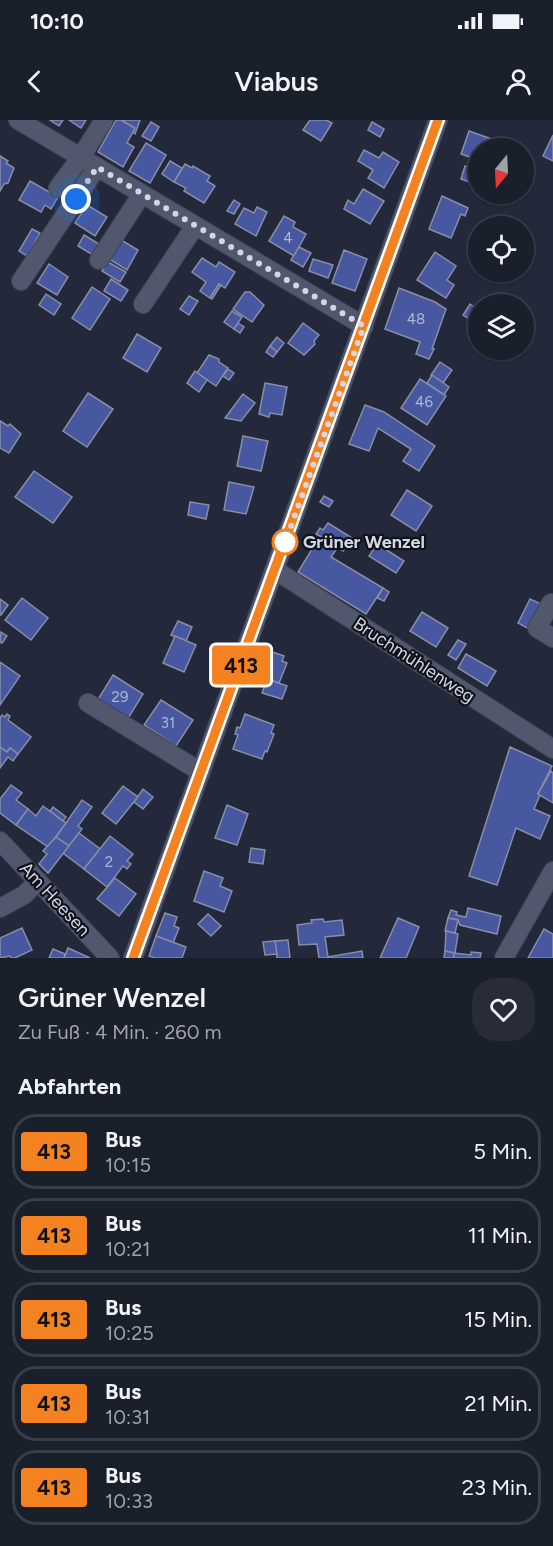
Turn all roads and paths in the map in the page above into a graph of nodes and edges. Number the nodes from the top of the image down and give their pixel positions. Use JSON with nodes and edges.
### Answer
{"nodes":[{"id":1,"x":18,"y":120,"type":"edge"},
{"id":2,"x":104,"y":120,"type":"edge"},
{"id":3,"x":438,"y":120,"type":"edge"},
{"id":4,"x":81,"y":157,"type":"junction"},
{"id":5,"x":97,"y":167,"type":"junction"},
{"id":6,"x":58,"y":188,"type":"dead end"},
{"id":7,"x":142,"y":194,"type":"junction"},
{"id":8,"x":195,"y":226,"type":"junction"},
{"id":9,"x":99,"y":260,"type":"dead end"},
{"id":10,"x":21,"y":281,"type":"dead end"},
{"id":11,"x":143,"y":304,"type":"dead end"},
{"id":12,"x":364,"y":326,"type":"junction"},
{"id":13,"x":275,"y":570,"type":"junction"},
{"id":14,"x":551,"y":603,"type":"dead end"},
{"id":15,"x":553,"y":638,"type":"edge"},
{"id":16,"x":88,"y":703,"type":"dead end"},
{"id":17,"x":553,"y":749,"type":"edge"},
{"id":18,"x":201,"y":772,"type":"junction"},
{"id":19,"x":0,"y":841,"type":"edge"},
{"id":20,"x":553,"y":871,"type":"edge"},
{"id":21,"x":38,"y":881,"type":"junction"},
{"id":22,"x":0,"y":908,"type":"edge"},
{"id":23,"x":110,"y":958,"type":"edge"},
{"id":24,"x":133,"y":958,"type":"edge"},
{"id":25,"x":504,"y":958,"type":"edge"}],
"edges":[{"from":1,"to":4,"type":"street"},
{"from":2,"to":4,"type":"street"},
{"from":3,"to":12,"type":"street"},
{"from":4,"to":5,"type":"street"},
{"from":4,"to":6,"type":"street"},
{"from":5,"to":7,"type":"street"},
{"from":5,"to":10,"type":"street"},
{"from":7,"to":8,"type":"street"},
{"from":7,"to":9,"type":"street"},
{"from":8,"to":11,"type":"street"},
{"from":8,"to":12,"type":"street"},
{"from":12,"to":13,"type":"street"},
{"from":13,"to":17,"type":"street","name":"Bruchmühlenweg"},
{"from":13,"to":18,"type":"street"},
{"from":14,"to":15,"type":"street"},
{"from":16,"to":18,"type":"street"},
{"from":18,"to":24,"type":"street"},
{"from":19,"to":21,"type":"street","name":"Am Heesen"},
{"from":20,"to":25,"type":"street"},
{"from":21,"to":22,"type":"street"},
{"from":21,"to":23,"type":"street","name":"Am Heesen"}]}
